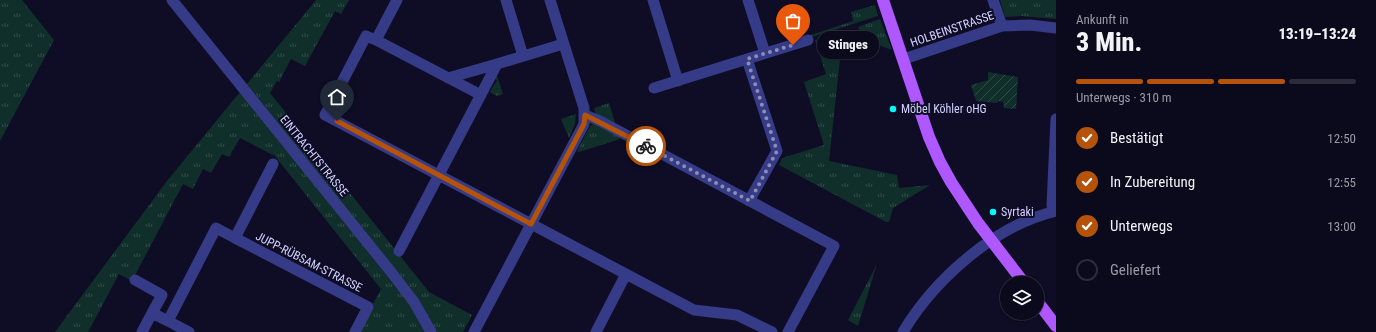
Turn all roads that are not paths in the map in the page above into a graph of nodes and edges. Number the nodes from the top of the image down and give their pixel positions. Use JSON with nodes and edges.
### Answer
{"nodes":[{"id":1,"x":172,"y":0,"type":"edge"},
{"id":2,"x":397,"y":0,"type":"edge"},
{"id":3,"x":506,"y":0,"type":"edge"},
{"id":4,"x":550,"y":0,"type":"edge"},
{"id":5,"x":653,"y":0,"type":"edge"},
{"id":6,"x":748,"y":0,"type":"edge"},
{"id":7,"x":883,"y":0,"type":"edge"},
{"id":8,"x":993,"y":0,"type":"edge"},
{"id":9,"x":1002,"y":26,"type":"junction"},
{"id":10,"x":1056,"y":28,"type":"edge"},
{"id":11,"x":376,"y":40,"type":"junction"},
{"id":12,"x":808,"y":40,"type":"dead end"},
{"id":13,"x":563,"y":44,"type":"junction"},
{"id":14,"x":765,"y":53,"type":"junction"},
{"id":15,"x":523,"y":56,"type":"junction"},
{"id":16,"x":747,"y":59,"type":"junction"},
{"id":17,"x":904,"y":60,"type":"junction"},
{"id":18,"x":496,"y":64,"type":"junction"},
{"id":19,"x":448,"y":78,"type":"junction"},
{"id":20,"x":678,"y":81,"type":"junction"},
{"id":21,"x":654,"y":88,"type":"dead end"},
{"id":22,"x":481,"y":95,"type":"junction"},
{"id":23,"x":585,"y":115,"type":"junction"},
{"id":24,"x":1056,"y":119,"type":"edge"},
{"id":25,"x":273,"y":164,"type":"dead end"},
{"id":26,"x":439,"y":175,"type":"junction"},
{"id":27,"x":750,"y":201,"type":"junction"},
{"id":28,"x":1055,"y":211,"type":"edge"},
{"id":29,"x":531,"y":224,"type":"junction"},
{"id":30,"x":234,"y":238,"type":"junction"},
{"id":31,"x":991,"y":240,"type":"junction"},
{"id":32,"x":399,"y":251,"type":"dead end"},
{"id":33,"x":626,"y":274,"type":"junction"},
{"id":34,"x":1019,"y":276,"type":"edge"},
{"id":35,"x":135,"y":280,"type":"dead end"},
{"id":36,"x":1044,"y":310,"type":"edge"},
{"id":37,"x":152,"y":313,"type":"junction"},
{"id":38,"x":168,"y":321,"type":"junction"},
{"id":39,"x":1056,"y":326,"type":"edge"},
{"id":40,"x":142,"y":332,"type":"edge"},
{"id":41,"x":189,"y":332,"type":"edge"},
{"id":42,"x":355,"y":332,"type":"edge"},
{"id":43,"x":431,"y":332,"type":"edge"},
{"id":44,"x":474,"y":332,"type":"edge"},
{"id":45,"x":596,"y":332,"type":"edge"},
{"id":46,"x":772,"y":332,"type":"edge"},
{"id":47,"x":788,"y":332,"type":"edge"},
{"id":48,"x":903,"y":332,"type":"edge"}],
"edges":[{"from":1,"to":43,"type":"street","name":"EINTRACHTSTRASSE"},
{"from":2,"to":11,"type":"street"},
{"from":3,"to":15,"type":"street"},
{"from":4,"to":13,"type":"street"},
{"from":5,"to":20,"type":"street"},
{"from":6,"to":14,"type":"street"},
{"from":7,"to":17,"type":"main road"},
{"from":8,"to":9,"type":"street"},
{"from":9,"to":10,"type":"street","name":"HOLBEINSTRASSE"},
{"from":9,"to":17,"type":"street","name":"HOLBEINSTRASSE"},
{"from":11,"to":19,"type":"street"},
{"from":11,"to":26,"type":"street"},
{"from":12,"to":14,"type":"street"},
{"from":13,"to":15,"type":"street"},
{"from":13,"to":23,"type":"street"},
{"from":14,"to":16,"type":"street"},
{"from":15,"to":18,"type":"street"},
{"from":16,"to":20,"type":"street"},
{"from":16,"to":27,"type":"street"},
{"from":17,"to":31,"type":"main road"},
{"from":18,"to":19,"type":"street"},
{"from":18,"to":22,"type":"street"},
{"from":19,"to":22,"type":"street"},
{"from":20,"to":21,"type":"street"},
{"from":22,"to":26,"type":"street"},
{"from":23,"to":27,"type":"street"},
{"from":23,"to":29,"type":"street"},
{"from":24,"to":28,"type":"street"},
{"from":25,"to":30,"type":"street"},
{"from":26,"to":29,"type":"street"},
{"from":26,"to":32,"type":"street"},
{"from":27,"to":47,"type":"street"},
{"from":28,"to":31,"type":"street"},
{"from":29,"to":33,"type":"street"},
{"from":29,"to":44,"type":"street"},
{"from":30,"to":38,"type":"street","name":"JUPP-RÜBSAM-STRASSE"},
{"from":30,"to":42,"type":"street","name":"JUPP-RÜBSAM-STRASSE"},
{"from":31,"to":34,"type":"main road"},
{"from":31,"to":48,"type":"street"},
{"from":33,"to":45,"type":"street"},
{"from":33,"to":46,"type":"street"},
{"from":35,"to":37,"type":"street"},
{"from":36,"to":39,"type":"main road"},
{"from":37,"to":38,"type":"street"},
{"from":37,"to":40,"type":"street"},
{"from":38,"to":41,"type":"street"}]}
